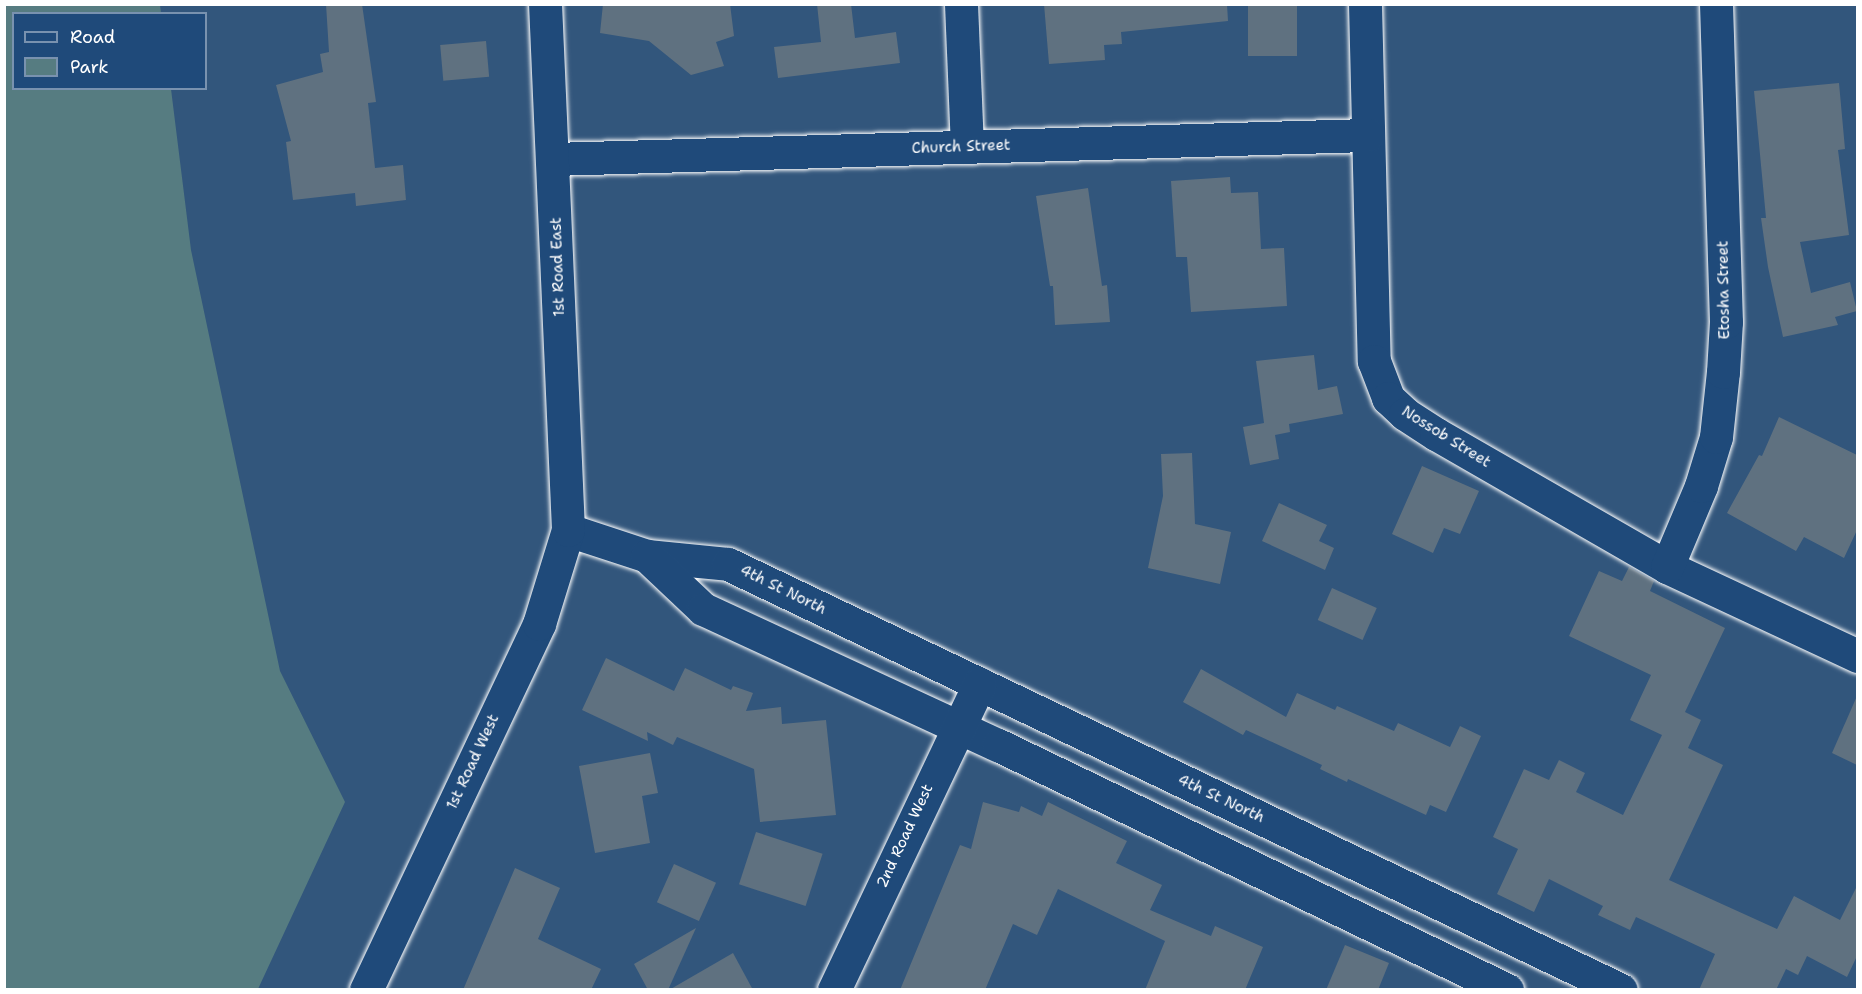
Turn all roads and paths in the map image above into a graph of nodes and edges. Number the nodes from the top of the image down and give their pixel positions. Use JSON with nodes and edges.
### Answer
{"nodes":[{"id":1,"x":545,"y":4,"type":"edge"},
{"id":2,"x":961,"y":4,"type":"edge"},
{"id":3,"x":1365,"y":4,"type":"edge"},
{"id":4,"x":1716,"y":4,"type":"edge"},
{"id":5,"x":1368,"y":135,"type":"junction"},
{"id":6,"x":967,"y":147,"type":"junction"},
{"id":7,"x":553,"y":159,"type":"junction"},
{"id":8,"x":568,"y":530,"type":"junction"},
{"id":9,"x":647,"y":556,"type":"junction"},
{"id":10,"x":1667,"y":567,"type":"junction"},
{"id":11,"x":1857,"y":656,"type":"edge"},
{"id":12,"x":979,"y":684,"type":"junction"},
{"id":13,"x":957,"y":726,"type":"junction"},
{"id":14,"x":366,"y":990,"type":"edge"},
{"id":15,"x":834,"y":990,"type":"edge"},
{"id":16,"x":1507,"y":990,"type":"edge"},
{"id":17,"x":1621,"y":990,"type":"edge"}],
"edges":[{"from":1,"to":7,"type":"street","name":"1st Road East"},
{"from":2,"to":6,"type":"street"},
{"from":3,"to":5,"type":"street","name":"Nossob Street"},
{"from":4,"to":10,"type":"street","name":"Etosha Street"},
{"from":5,"to":6,"type":"street","name":"Church Street"},
{"from":5,"to":10,"type":"street","name":"Nossob Street"},
{"from":6,"to":7,"type":"street","name":"Church Street"},
{"from":7,"to":8,"type":"street","name":"1st Road East"},
{"from":8,"to":9,"type":"street"},
{"from":8,"to":14,"type":"street","name":"1st Road West"},
{"from":9,"to":12,"type":"street","name":"4th St North"},
{"from":9,"to":13,"type":"street"},
{"from":10,"to":11,"type":"street","name":"Nossob Street"},
{"from":12,"to":13,"type":"street","name":"2nd Road West"},
{"from":12,"to":17,"type":"street","name":"4th St North"},
{"from":13,"to":15,"type":"street","name":"2nd Road West"},
{"from":13,"to":16,"type":"street"}]}
